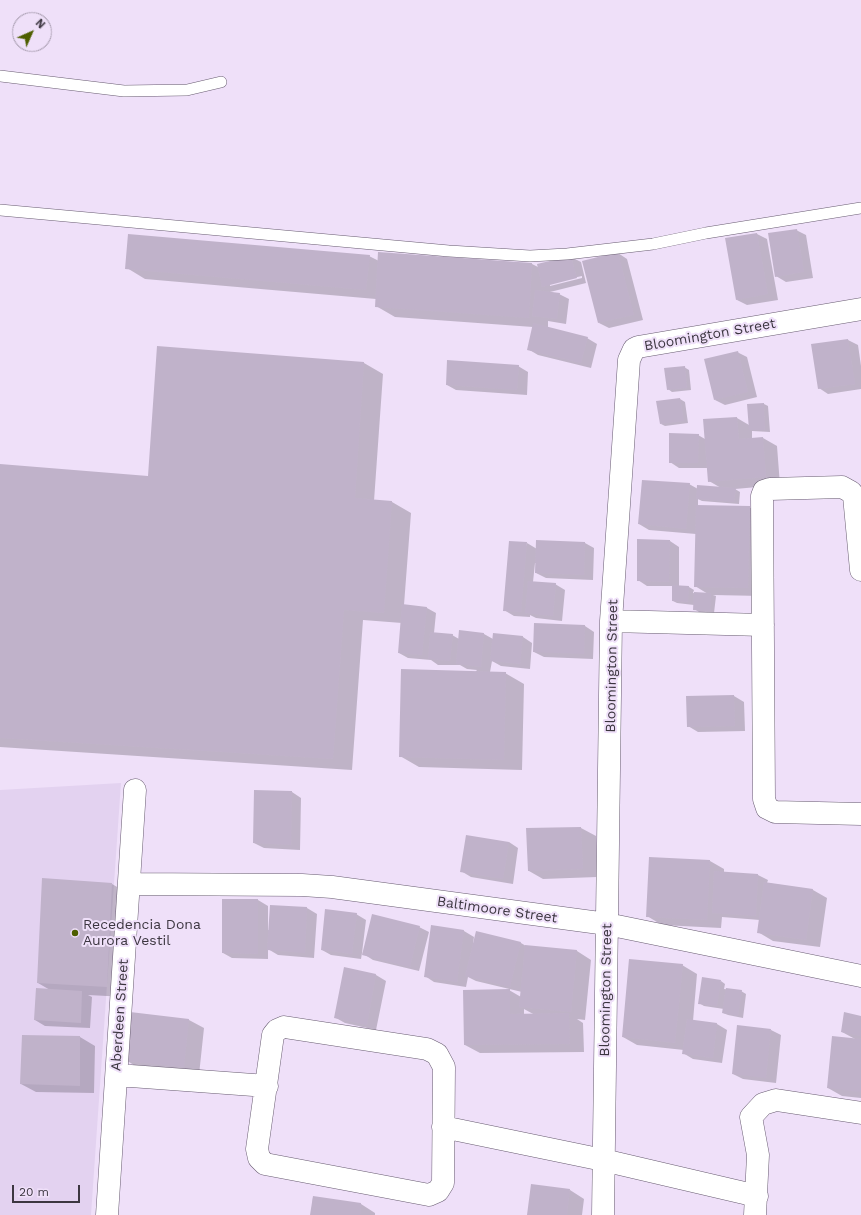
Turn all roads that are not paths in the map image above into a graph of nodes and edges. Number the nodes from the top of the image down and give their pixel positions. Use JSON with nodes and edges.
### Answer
{"nodes":[{"id":1,"x":0,"y":76,"type":"edge"},
{"id":2,"x":221,"y":82,"type":"dead end"},
{"id":3,"x":861,"y":208,"type":"edge"},
{"id":4,"x":0,"y":210,"type":"edge"},
{"id":5,"x":861,"y":309,"type":"edge"},
{"id":6,"x":861,"y":570,"type":"edge"},
{"id":7,"x":612,"y":622,"type":"junction"},
{"id":8,"x":763,"y":625,"type":"junction"},
{"id":9,"x":135,"y":790,"type":"dead end"},
{"id":10,"x":861,"y":814,"type":"edge"},
{"id":11,"x":129,"y":884,"type":"junction"},
{"id":12,"x":607,"y":924,"type":"junction"},
{"id":13,"x":861,"y":976,"type":"edge"},
{"id":14,"x":116,"y":1075,"type":"junction"},
{"id":15,"x":267,"y":1086,"type":"junction"},
{"id":16,"x":861,"y":1114,"type":"edge"},
{"id":17,"x":443,"y":1127,"type":"junction"},
{"id":18,"x":603,"y":1160,"type":"junction"},
{"id":19,"x":756,"y":1206,"type":"edge"},
{"id":20,"x":107,"y":1215,"type":"edge"},
{"id":21,"x":603,"y":1215,"type":"edge"}],
"edges":[{"from":1,"to":2,"type":"lane"},
{"from":3,"to":4,"type":"lane"},
{"from":5,"to":7,"type":"street","name":"Bloomington Street"},
{"from":6,"to":8,"type":"street"},
{"from":7,"to":8,"type":"street"},
{"from":7,"to":12,"type":"street","name":"Bloomington Street"},
{"from":8,"to":10,"type":"street"},
{"from":9,"to":11,"type":"street","name":"Aberdeen Street"},
{"from":11,"to":12,"type":"street","name":"Baltimoore Street"},
{"from":11,"to":14,"type":"street","name":"Aberdeen Street"},
{"from":12,"to":13,"type":"street","name":"Baltimoore Street"},
{"from":12,"to":18,"type":"street","name":"Bloomington Street"},
{"from":14,"to":15,"type":"street"},
{"from":14,"to":20,"type":"street","name":"Aberdeen Street"},
{"from":15,"to":17,"type":"street"},
{"from":15,"to":17,"type":"street"},
{"from":16,"to":19,"type":"street"},
{"from":17,"to":18,"type":"street"},
{"from":18,"to":19,"type":"street"},
{"from":18,"to":21,"type":"street","name":"Bloomington Street"}]}
